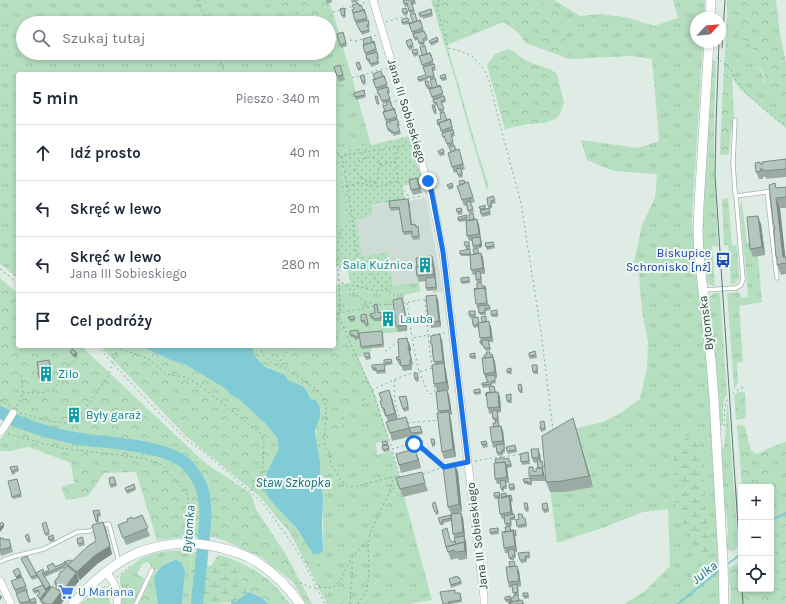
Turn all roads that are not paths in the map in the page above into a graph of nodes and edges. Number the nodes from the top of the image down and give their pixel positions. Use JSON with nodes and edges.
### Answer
{"nodes":[{"id":1,"x":373,"y":0,"type":"edge"},
{"id":2,"x":711,"y":0,"type":"edge"},
{"id":3,"x":710,"y":12,"type":"edge"},
{"id":4,"x":708,"y":48,"type":"edge"},
{"id":5,"x":735,"y":120,"type":"dead end"},
{"id":6,"x":774,"y":191,"type":"edge"},
{"id":7,"x":767,"y":192,"type":"junction"},
{"id":8,"x":736,"y":196,"type":"junction"},
{"id":9,"x":777,"y":278,"type":"dead end"},
{"id":10,"x":702,"y":290,"type":"junction"},
{"id":11,"x":13,"y":412,"type":"road end"},
{"id":12,"x":0,"y":432,"type":"edge"},
{"id":13,"x":188,"y":532,"type":"road end"},
{"id":14,"x":190,"y":544,"type":"junction"},
{"id":15,"x":0,"y":562,"type":"edge"},
{"id":16,"x":120,"y":562,"type":"junction"},
{"id":17,"x":152,"y":570,"type":"dead end"},
{"id":18,"x":106,"y":572,"type":"junction"},
{"id":19,"x":0,"y":581,"type":"edge"},
{"id":20,"x":11,"y":604,"type":"edge"},
{"id":21,"x":73,"y":604,"type":"edge"},
{"id":22,"x":117,"y":604,"type":"edge"},
{"id":23,"x":136,"y":604,"type":"edge"},
{"id":24,"x":300,"y":604,"type":"edge"},
{"id":25,"x":484,"y":604,"type":"edge"},
{"id":26,"x":724,"y":604,"type":"edge"}],
"edges":[{"from":1,"to":25,"type":"street","name":"Jana III Sobieskiego"},
{"from":2,"to":3,"type":"street"},
{"from":4,"to":10,"type":"street","name":"Bytomska"},
{"from":5,"to":8,"type":"lane"},
{"from":6,"to":7,"type":"lane"},
{"from":7,"to":8,"type":"lane"},
{"from":7,"to":9,"type":"lane"},
{"from":8,"to":10,"type":"lane"},
{"from":10,"to":26,"type":"street","name":"Bytomska"},
{"from":11,"to":12,"type":"street"},
{"from":13,"to":14,"type":"lane"},
{"from":14,"to":16,"type":"street"},
{"from":14,"to":24,"type":"street"},
{"from":15,"to":16,"type":"lane"},
{"from":16,"to":18,"type":"street"},
{"from":17,"to":23,"type":"lane"},
{"from":18,"to":21,"type":"street"},
{"from":18,"to":22,"type":"street"},
{"from":19,"to":20,"type":"street"}]}
